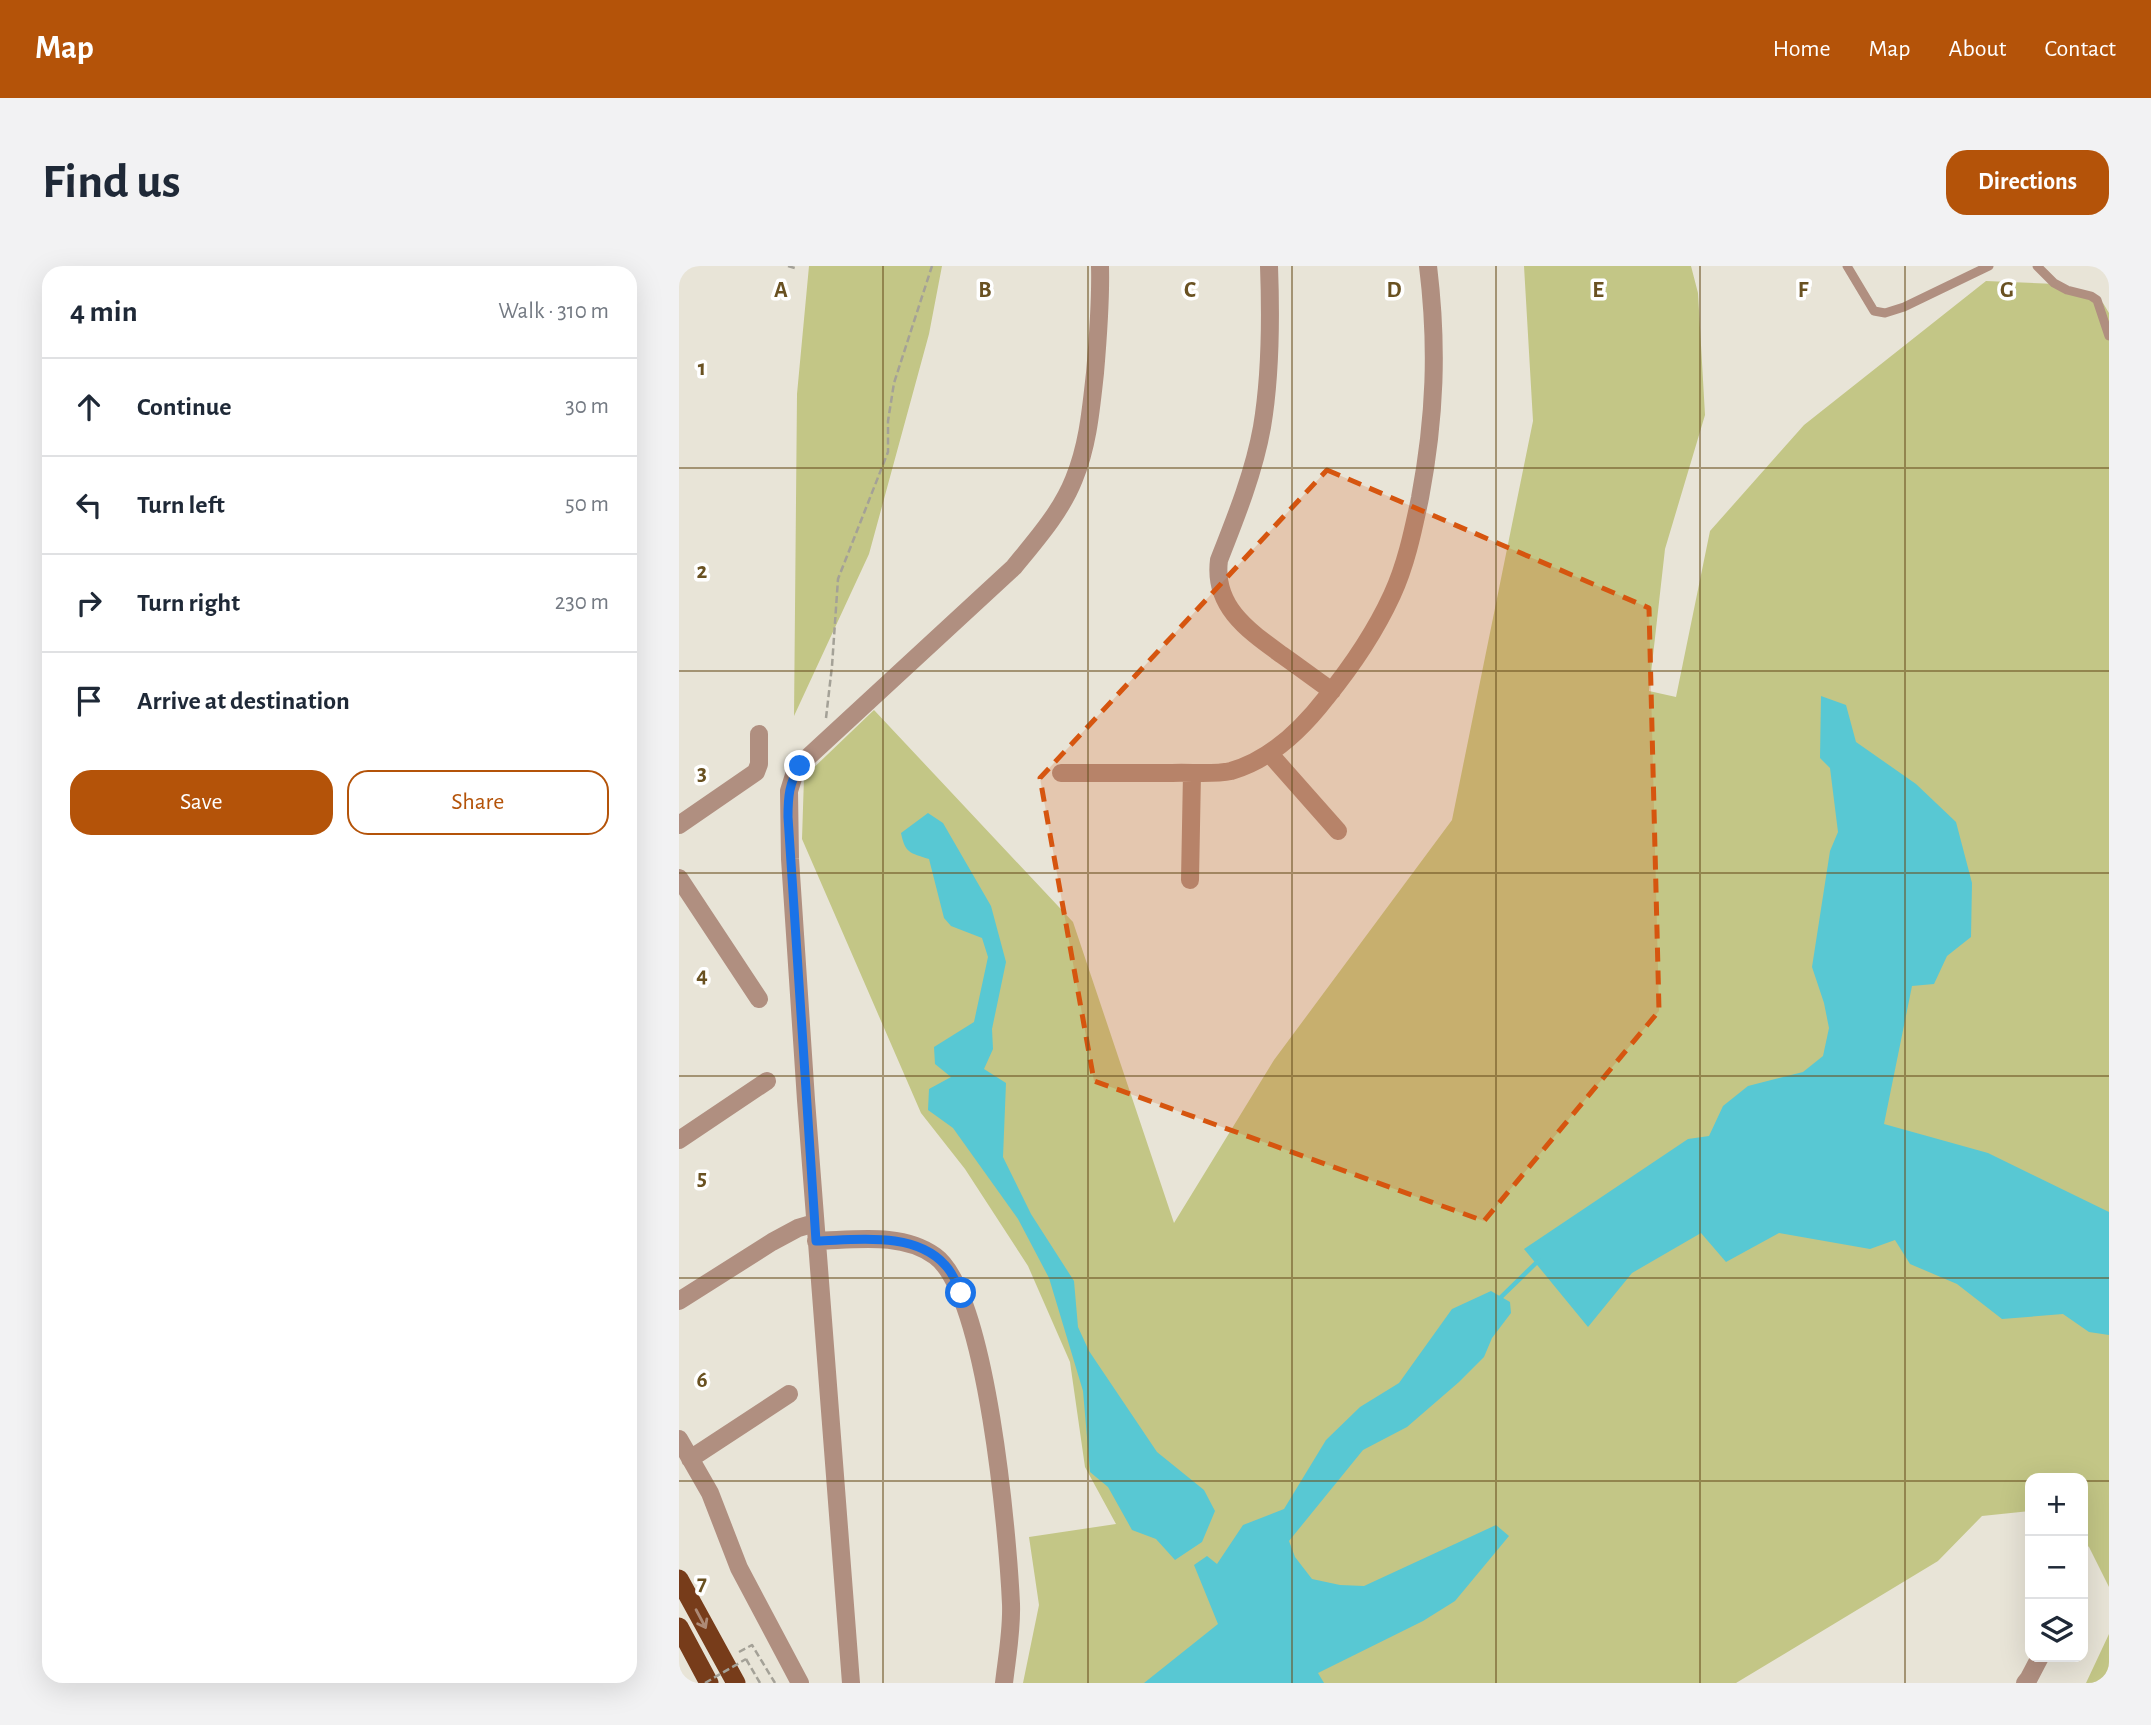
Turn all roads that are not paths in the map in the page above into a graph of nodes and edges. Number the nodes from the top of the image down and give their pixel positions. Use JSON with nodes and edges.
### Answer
{"nodes":[{"id":1,"x":1100,"y":266,"type":"edge"},
{"id":2,"x":1269,"y":266,"type":"edge"},
{"id":3,"x":1428,"y":266,"type":"edge"},
{"id":4,"x":1847,"y":266,"type":"edge"},
{"id":5,"x":1989,"y":266,"type":"edge"},
{"id":6,"x":2037,"y":266,"type":"edge"},
{"id":7,"x":1971,"y":271,"type":"edge"},
{"id":8,"x":2109,"y":336,"type":"edge"},
{"id":9,"x":1332,"y":691,"type":"junction"},
{"id":10,"x":759,"y":734,"type":"dead end"},
{"id":11,"x":1269,"y":753,"type":"junction"},
{"id":12,"x":1061,"y":773,"type":"dead end"},
{"id":13,"x":1192,"y":773,"type":"junction"},
{"id":14,"x":679,"y":825,"type":"edge"},
{"id":15,"x":1338,"y":831,"type":"dead end"},
{"id":16,"x":679,"y":878,"type":"edge"},
{"id":17,"x":1190,"y":880,"type":"dead end"},
{"id":18,"x":759,"y":999,"type":"dead end"},
{"id":19,"x":767,"y":1081,"type":"dead end"},
{"id":20,"x":679,"y":1138,"type":"edge"},
{"id":21,"x":816,"y":1232,"type":"junction"},
{"id":22,"x":679,"y":1301,"type":"edge"},
{"id":23,"x":789,"y":1394,"type":"dead end"},
{"id":24,"x":679,"y":1439,"type":"edge"},
{"id":25,"x":690,"y":1459,"type":"junction"},
{"id":26,"x":679,"y":1579,"type":"edge"},
{"id":27,"x":679,"y":1627,"type":"edge"},
{"id":28,"x":2037,"y":1662,"type":"edge"},
{"id":29,"x":707,"y":1683,"type":"edge"},
{"id":30,"x":736,"y":1683,"type":"edge"},
{"id":31,"x":800,"y":1683,"type":"edge"},
{"id":32,"x":851,"y":1683,"type":"edge"},
{"id":33,"x":1004,"y":1683,"type":"edge"},
{"id":34,"x":2025,"y":1683,"type":"edge"}],
"edges":[{"from":1,"to":21,"type":"street"},
{"from":2,"to":9,"type":"street"},
{"from":3,"to":9,"type":"street"},
{"from":4,"to":7,"type":"lane"},
{"from":5,"to":7,"type":"lane"},
{"from":6,"to":8,"type":"lane"},
{"from":9,"to":11,"type":"street"},
{"from":10,"to":14,"type":"street"},
{"from":11,"to":13,"type":"street"},
{"from":11,"to":15,"type":"street"},
{"from":12,"to":13,"type":"street"},
{"from":13,"to":17,"type":"street"},
{"from":16,"to":18,"type":"street"},
{"from":19,"to":20,"type":"street"},
{"from":21,"to":22,"type":"street"},
{"from":21,"to":32,"type":"street"},
{"from":21,"to":33,"type":"street"},
{"from":23,"to":25,"type":"street"},
{"from":24,"to":25,"type":"street"},
{"from":25,"to":31,"type":"street"},
{"from":26,"to":30,"type":"highway","one_way":true},
{"from":27,"to":29,"type":"highway"},
{"from":28,"to":34,"type":"street"}]}
